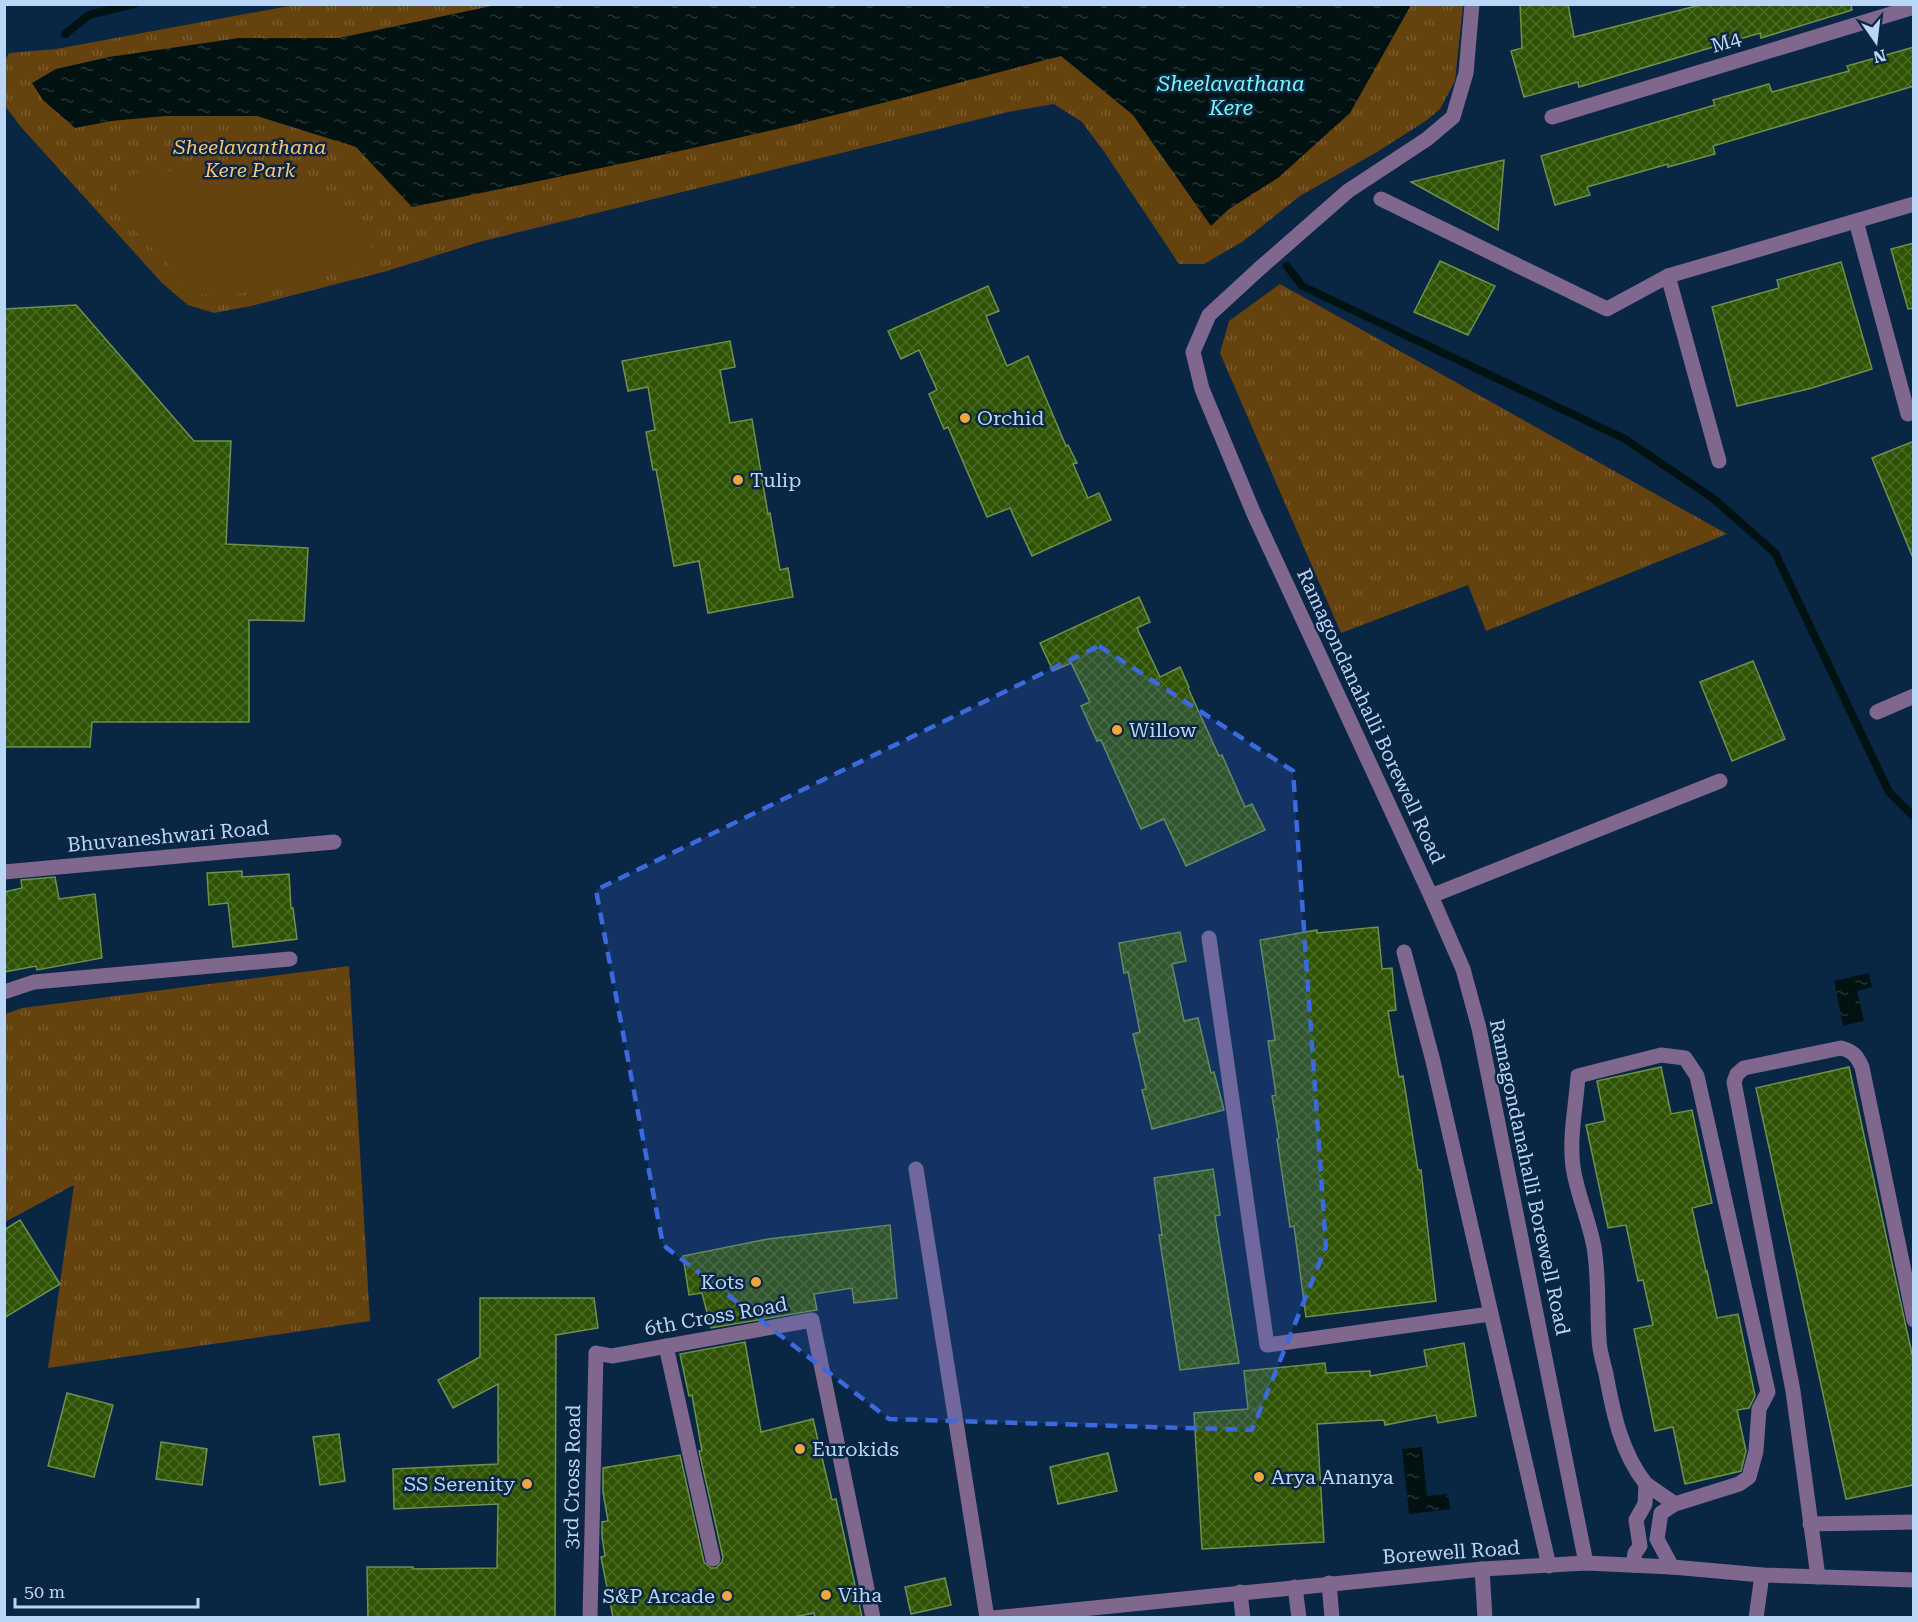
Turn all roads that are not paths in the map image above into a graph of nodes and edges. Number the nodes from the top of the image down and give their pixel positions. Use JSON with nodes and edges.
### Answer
{"nodes":[{"id":1,"x":1472,"y":4,"type":"edge"},
{"id":2,"x":1914,"y":7,"type":"edge"},
{"id":3,"x":1552,"y":117,"type":"dead end"},
{"id":4,"x":1381,"y":199,"type":"dead end"},
{"id":5,"x":1914,"y":204,"type":"edge"},
{"id":6,"x":1856,"y":220,"type":"junction"},
{"id":7,"x":1668,"y":276,"type":"junction"},
{"id":8,"x":1908,"y":414,"type":"dead end"},
{"id":9,"x":1719,"y":461,"type":"dead end"},
{"id":10,"x":1914,"y":696,"type":"edge"},
{"id":11,"x":1877,"y":712,"type":"dead end"},
{"id":12,"x":1720,"y":781,"type":"dead end"},
{"id":13,"x":334,"y":842,"type":"dead end"},
{"id":14,"x":4,"y":872,"type":"edge"},
{"id":15,"x":1431,"y":896,"type":"junction"},
{"id":16,"x":1209,"y":938,"type":"dead end"},
{"id":17,"x":1404,"y":952,"type":"dead end"},
{"id":18,"x":290,"y":959,"type":"dead end"},
{"id":19,"x":4,"y":992,"type":"edge"},
{"id":20,"x":916,"y":1169,"type":"dead end"},
{"id":21,"x":1490,"y":1314,"type":"junction"},
{"id":22,"x":1914,"y":1320,"type":"edge"},
{"id":23,"x":666,"y":1346,"type":"junction"},
{"id":24,"x":612,"y":1356,"type":"joint"},
{"id":25,"x":1646,"y":1484,"type":"junction"},
{"id":26,"x":1675,"y":1504,"type":"junction"},
{"id":27,"x":1914,"y":1522,"type":"edge"},
{"id":28,"x":1810,"y":1524,"type":"junction"},
{"id":29,"x":712,"y":1559,"type":"dead end"},
{"id":30,"x":1586,"y":1563,"type":"junction"},
{"id":31,"x":1633,"y":1565,"type":"junction"},
{"id":32,"x":1549,"y":1566,"type":"junction"},
{"id":33,"x":1672,"y":1566,"type":"junction"},
{"id":34,"x":1482,"y":1569,"type":"junction"},
{"id":35,"x":1762,"y":1575,"type":"junction"},
{"id":36,"x":1818,"y":1577,"type":"junction"},
{"id":37,"x":1914,"y":1580,"type":"edge"},
{"id":38,"x":1329,"y":1584,"type":"junction"},
{"id":39,"x":1295,"y":1587,"type":"junction"},
{"id":40,"x":1240,"y":1592,"type":"junction"},
{"id":41,"x":590,"y":1617,"type":"edge"},
{"id":42,"x":873,"y":1617,"type":"edge"},
{"id":43,"x":987,"y":1617,"type":"edge"},
{"id":44,"x":993,"y":1617,"type":"edge"},
{"id":45,"x":1243,"y":1617,"type":"edge"},
{"id":46,"x":1299,"y":1617,"type":"edge"},
{"id":47,"x":1332,"y":1617,"type":"edge"},
{"id":48,"x":1485,"y":1617,"type":"edge"},
{"id":49,"x":1756,"y":1617,"type":"edge"}],
"edges":[{"from":1,"to":15,"type":"street","name":"Ramagondanahalli Borewell Road"},
{"from":2,"to":3,"type":"street","name":"M4"},
{"from":4,"to":7,"type":"street"},
{"from":5,"to":6,"type":"street"},
{"from":6,"to":7,"type":"street"},
{"from":6,"to":8,"type":"street"},
{"from":7,"to":9,"type":"street"},
{"from":10,"to":11,"type":"street"},
{"from":12,"to":15,"type":"street"},
{"from":13,"to":14,"type":"street","name":"Bhuvaneshwari Road"},
{"from":15,"to":30,"type":"street","name":"Ramagondanahalli Borewell Road"},
{"from":16,"to":21,"type":"street"},
{"from":17,"to":21,"type":"street"},
{"from":18,"to":19,"type":"street"},
{"from":20,"to":43,"type":"street"},
{"from":21,"to":32,"type":"street"},
{"from":22,"to":28,"type":"street"},
{"from":23,"to":24,"type":"street","name":"6th Cross Road"},
{"from":23,"to":29,"type":"street"},
{"from":23,"to":42,"type":"street","name":"6th Cross Road"},
{"from":24,"to":41,"type":"street","name":"3rd Cross Road"},
{"from":25,"to":26,"type":"street"},
{"from":25,"to":26,"type":"street"},
{"from":25,"to":31,"type":"street"},
{"from":26,"to":33,"type":"street"},
{"from":27,"to":28,"type":"street"},
{"from":28,"to":36,"type":"street"},
{"from":30,"to":31,"type":"street","name":"Borewell Road"},
{"from":30,"to":32,"type":"street","name":"Borewell Road"},
{"from":31,"to":33,"type":"street","name":"Borewell Road"},
{"from":32,"to":34,"type":"street","name":"Borewell Road"},
{"from":33,"to":35,"type":"street","name":"Borewell Road"},
{"from":34,"to":38,"type":"street","name":"Borewell Road"},
{"from":34,"to":48,"type":"street"},
{"from":35,"to":36,"type":"street","name":"Borewell Road"},
{"from":35,"to":49,"type":"street"},
{"from":36,"to":37,"type":"street","name":"Borewell Road"},
{"from":38,"to":39,"type":"street","name":"Borewell Road"},
{"from":38,"to":47,"type":"street"},
{"from":39,"to":40,"type":"street","name":"Borewell Road"},
{"from":39,"to":46,"type":"street"},
{"from":40,"to":44,"type":"street","name":"Borewell Road"},
{"from":40,"to":45,"type":"street"}]}
